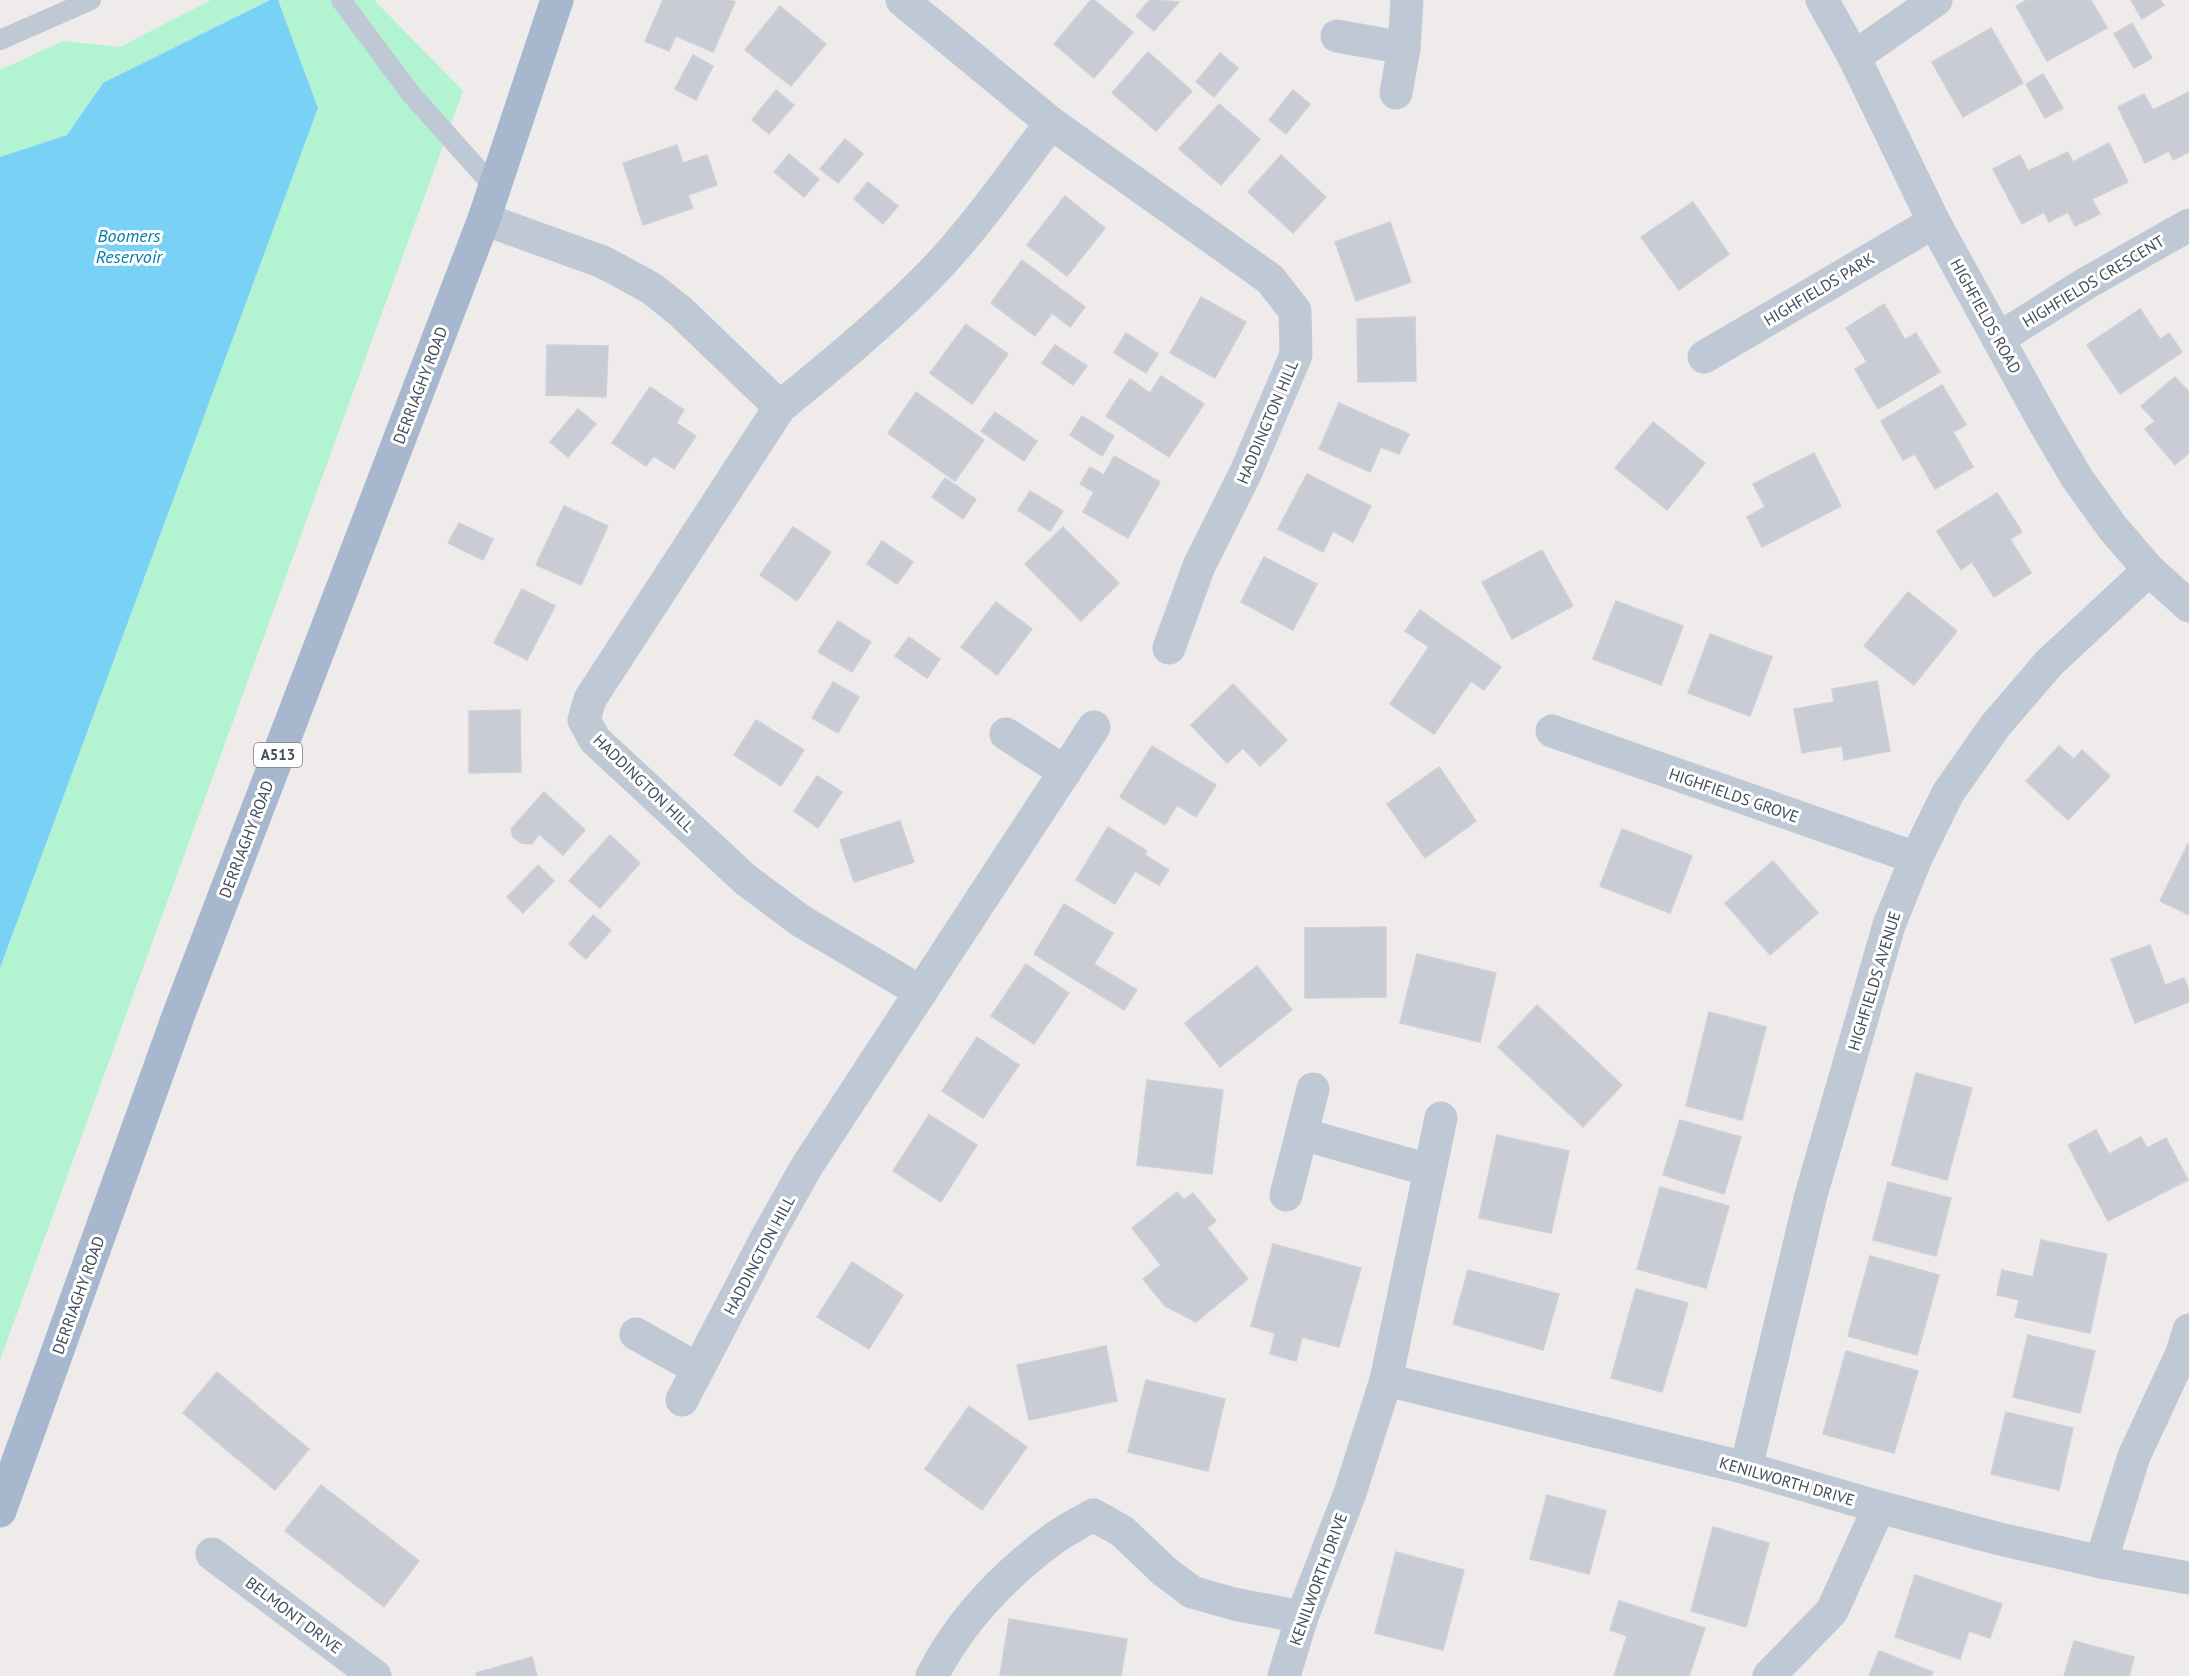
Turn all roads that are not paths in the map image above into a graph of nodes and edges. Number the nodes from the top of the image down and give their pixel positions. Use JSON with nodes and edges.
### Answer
{"nodes":[{"id":1,"x":91,"y":0,"type":"edge"},
{"id":2,"x":341,"y":0,"type":"edge"},
{"id":3,"x":557,"y":0,"type":"edge"},
{"id":4,"x":902,"y":0,"type":"edge"},
{"id":5,"x":1407,"y":0,"type":"edge"},
{"id":6,"x":1822,"y":0,"type":"edge"},
{"id":7,"x":1936,"y":0,"type":"edge"},
{"id":8,"x":1337,"y":36,"type":"dead end"},
{"id":9,"x":0,"y":40,"type":"edge"},
{"id":10,"x":1404,"y":48,"type":"junction"},
{"id":11,"x":1854,"y":57,"type":"junction"},
{"id":12,"x":1396,"y":93,"type":"dead end"},
{"id":13,"x":1051,"y":123,"type":"junction"},
{"id":14,"x":494,"y":187,"type":"junction"},
{"id":15,"x":484,"y":219,"type":"junction"},
{"id":16,"x":1934,"y":222,"type":"junction"},
{"id":17,"x":2189,"y":225,"type":"edge"},
{"id":18,"x":1998,"y":339,"type":"junction"},
{"id":19,"x":1704,"y":357,"type":"dead end"},
{"id":20,"x":780,"y":407,"type":"junction"},
{"id":21,"x":2149,"y":570,"type":"junction"},
{"id":22,"x":2189,"y":606,"type":"edge"},
{"id":23,"x":1169,"y":648,"type":"dead end"},
{"id":24,"x":1094,"y":727,"type":"dead end"},
{"id":25,"x":1552,"y":731,"type":"dead end"},
{"id":26,"x":1006,"y":734,"type":"dead end"},
{"id":27,"x":1065,"y":772,"type":"junction"},
{"id":28,"x":1916,"y":858,"type":"junction"},
{"id":29,"x":921,"y":992,"type":"junction"},
{"id":30,"x":1313,"y":1089,"type":"dead end"},
{"id":31,"x":1441,"y":1118,"type":"dead end"},
{"id":32,"x":1302,"y":1134,"type":"junction"},
{"id":33,"x":1430,"y":1170,"type":"junction"},
{"id":34,"x":1286,"y":1195,"type":"dead end"},
{"id":35,"x":2189,"y":1330,"type":"edge"},
{"id":36,"x":636,"y":1335,"type":"dead end"},
{"id":37,"x":698,"y":1369,"type":"junction"},
{"id":38,"x":1386,"y":1380,"type":"junction"},
{"id":39,"x":682,"y":1400,"type":"dead end"},
{"id":40,"x":1746,"y":1468,"type":"junction"},
{"id":41,"x":1879,"y":1507,"type":"junction"},
{"id":42,"x":0,"y":1511,"type":"edge"},
{"id":43,"x":212,"y":1554,"type":"dead end"},
{"id":44,"x":2102,"y":1562,"type":"junction"},
{"id":45,"x":2189,"y":1578,"type":"edge"},
{"id":46,"x":1302,"y":1617,"type":"junction"},
{"id":47,"x":375,"y":1676,"type":"edge"},
{"id":48,"x":932,"y":1676,"type":"edge"},
{"id":49,"x":1284,"y":1676,"type":"edge"},
{"id":50,"x":1769,"y":1676,"type":"edge"}],
"edges":[{"from":1,"to":9,"type":"lane"},
{"from":2,"to":14,"type":"lane"},
{"from":3,"to":14,"type":"main road","name":"DERRIAGHY ROAD","number":"A513"},
{"from":4,"to":13,"type":"street","name":"HADDINGTON HILL"},
{"from":5,"to":10,"type":"street"},
{"from":6,"to":11,"type":"street","name":"HIGHFIELDS ROAD"},
{"from":7,"to":11,"type":"street"},
{"from":8,"to":10,"type":"street"},
{"from":10,"to":12,"type":"street"},
{"from":11,"to":16,"type":"street","name":"HIGHFIELDS ROAD"},
{"from":13,"to":20,"type":"street","name":"HADDINGTON HILL"},
{"from":13,"to":23,"type":"street","name":"HADDINGTON HILL"},
{"from":14,"to":15,"type":"main road","name":"DERRIAGHY ROAD","number":"A513"},
{"from":15,"to":20,"type":"street"},
{"from":15,"to":42,"type":"main road","name":"DERRIAGHY ROAD","number":"A513"},
{"from":16,"to":18,"type":"street","name":"HIGHFIELDS ROAD"},
{"from":16,"to":19,"type":"street","name":"HIGHFIELDS PARK"},
{"from":17,"to":18,"type":"street","name":"HIGHFIELDS CRESCENT"},
{"from":18,"to":21,"type":"street","name":"HIGHFIELDS ROAD"},
{"from":20,"to":29,"type":"street","name":"HADDINGTON HILL"},
{"from":21,"to":22,"type":"street","name":"HIGHFIELDS ROAD"},
{"from":21,"to":28,"type":"street","name":"HIGHFIELDS AVENUE"},
{"from":24,"to":27,"type":"street","name":"HADDINGTON HILL"},
{"from":25,"to":28,"type":"street","name":"HIGHFIELDS GROVE"},
{"from":26,"to":27,"type":"street"},
{"from":27,"to":29,"type":"street","name":"HADDINGTON HILL"},
{"from":28,"to":40,"type":"street","name":"HIGHFIELDS AVENUE"},
{"from":29,"to":37,"type":"street","name":"HADDINGTON HILL"},
{"from":30,"to":32,"type":"street"},
{"from":31,"to":33,"type":"street","name":"KENILWORTH DRIVE"},
{"from":32,"to":33,"type":"street"},
{"from":32,"to":34,"type":"street"},
{"from":33,"to":38,"type":"street","name":"KENILWORTH DRIVE"},
{"from":35,"to":44,"type":"street"},
{"from":36,"to":37,"type":"street"},
{"from":37,"to":39,"type":"street","name":"HADDINGTON HILL"},
{"from":38,"to":40,"type":"street","name":"KENILWORTH DRIVE"},
{"from":38,"to":46,"type":"street","name":"KENILWORTH DRIVE"},
{"from":40,"to":41,"type":"street","name":"KENILWORTH DRIVE"},
{"from":41,"to":44,"type":"street","name":"KENILWORTH DRIVE"},
{"from":41,"to":50,"type":"street"},
{"from":43,"to":47,"type":"street","name":"BELMONT DRIVE"},
{"from":44,"to":45,"type":"street","name":"KENILWORTH DRIVE"},
{"from":46,"to":48,"type":"street"},
{"from":46,"to":49,"type":"street","name":"KENILWORTH DRIVE"}]}
